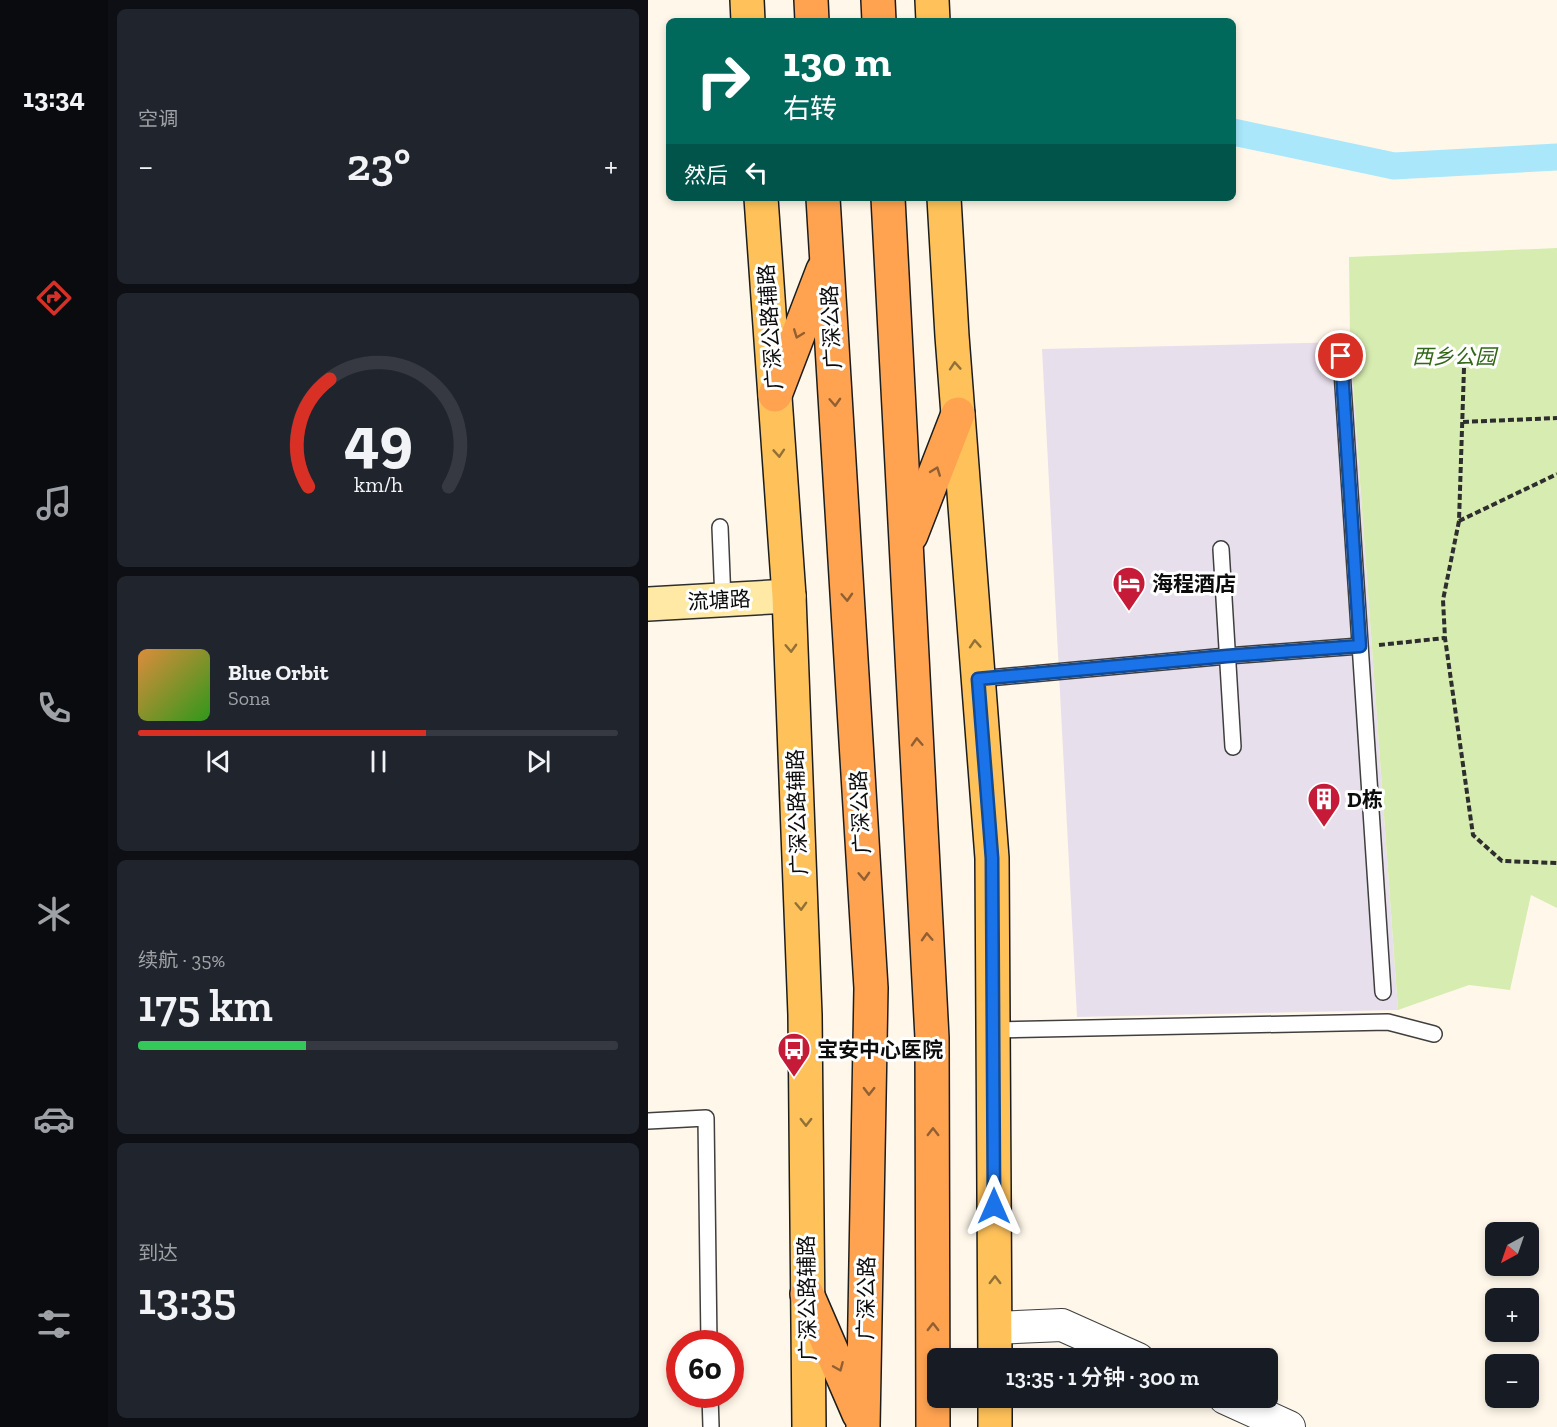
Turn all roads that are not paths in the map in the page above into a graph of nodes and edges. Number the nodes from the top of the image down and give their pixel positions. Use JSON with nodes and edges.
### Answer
{"nodes":[{"id":1,"x":747,"y":0,"type":"edge"},
{"id":2,"x":811,"y":0,"type":"edge"},
{"id":3,"x":878,"y":0,"type":"edge"},
{"id":4,"x":932,"y":0,"type":"edge"},
{"id":5,"x":748,"y":18,"type":"edge"},
{"id":6,"x":812,"y":18,"type":"edge"},
{"id":7,"x":879,"y":18,"type":"edge"},
{"id":8,"x":933,"y":18,"type":"edge"},
{"id":9,"x":761,"y":201,"type":"edge"},
{"id":10,"x":823,"y":201,"type":"edge"},
{"id":11,"x":888,"y":201,"type":"edge"},
{"id":12,"x":944,"y":201,"type":"edge"},
{"id":13,"x":826,"y":260,"type":"junction"},
{"id":14,"x":1341,"y":356,"type":"dead end"},
{"id":15,"x":775,"y":395,"type":"junction"},
{"id":16,"x":958,"y":414,"type":"junction"},
{"id":17,"x":720,"y":526,"type":"dead end"},
{"id":18,"x":907,"y":545,"type":"junction"},
{"id":19,"x":1221,"y":549,"type":"dead end"},
{"id":20,"x":789,"y":596,"type":"junction"},
{"id":21,"x":723,"y":601,"type":"junction"},
{"id":22,"x":648,"y":604,"type":"edge"},
{"id":23,"x":1360,"y":646,"type":"junction"},
{"id":24,"x":1227,"y":656,"type":"junction"},
{"id":25,"x":978,"y":679,"type":"junction"},
{"id":26,"x":1233,"y":747,"type":"dead end"},
{"id":27,"x":1383,"y":992,"type":"dead end"},
{"id":28,"x":993,"y":1030,"type":"junction"},
{"id":29,"x":1434,"y":1034,"type":"dead end"},
{"id":30,"x":648,"y":1121,"type":"edge"},
{"id":31,"x":807,"y":1294,"type":"junction"},
{"id":32,"x":709,"y":1330,"type":"edge"},
{"id":33,"x":995,"y":1343,"type":"edge"},
{"id":34,"x":1113,"y":1348,"type":"edge"},
{"id":35,"x":710,"y":1408,"type":"edge"},
{"id":36,"x":995,"y":1408,"type":"edge"},
{"id":37,"x":1247,"y":1408,"type":"edge"},
{"id":38,"x":863,"y":1426,"type":"edge"},
{"id":39,"x":711,"y":1427,"type":"edge"},
{"id":40,"x":809,"y":1427,"type":"edge"},
{"id":41,"x":933,"y":1427,"type":"edge"},
{"id":42,"x":995,"y":1427,"type":"edge"},
{"id":43,"x":1289,"y":1427,"type":"edge"}],
"edges":[{"from":1,"to":5,"type":"main road"},
{"from":2,"to":6,"type":"highway"},
{"from":3,"to":7,"type":"highway"},
{"from":4,"to":8,"type":"main road"},
{"from":9,"to":15,"type":"main road","name":"广深公路辅路"},
{"from":10,"to":13,"type":"highway","name":"广深公路"},
{"from":11,"to":18,"type":"highway"},
{"from":16,"to":12,"type":"main road","one_way":true},
{"from":13,"to":15,"type":"highway","one_way":true},
{"from":13,"to":38,"type":"highway","name":"广深公路","one_way":true},
{"from":14,"to":23,"type":"lane"},
{"from":15,"to":20,"type":"main road","name":"广深公路辅路","one_way":true},
{"from":18,"to":16,"type":"highway","one_way":true},
{"from":25,"to":16,"type":"main road","one_way":true},
{"from":17,"to":21,"type":"lane"},
{"from":41,"to":18,"type":"highway","one_way":true},
{"from":19,"to":24,"type":"lane"},
{"from":20,"to":21,"type":"main road","name":"流塘路"},
{"from":20,"to":31,"type":"main road","name":"广深公路辅路","one_way":true},
{"from":21,"to":22,"type":"main road","name":"流塘路"},
{"from":23,"to":24,"type":"lane"},
{"from":23,"to":27,"type":"lane"},
{"from":24,"to":25,"type":"lane"},
{"from":24,"to":26,"type":"lane"},
{"from":25,"to":28,"type":"main road"},
{"from":28,"to":29,"type":"lane"},
{"from":33,"to":28,"type":"main road","one_way":true},
{"from":30,"to":32,"type":"lane"},
{"from":31,"to":38,"type":"highway","one_way":true},
{"from":31,"to":40,"type":"main road","name":"广深公路辅路"},
{"from":33,"to":34,"type":"street"},
{"from":35,"to":39,"type":"lane"},
{"from":36,"to":42,"type":"main road"},
{"from":37,"to":43,"type":"street"}]}
